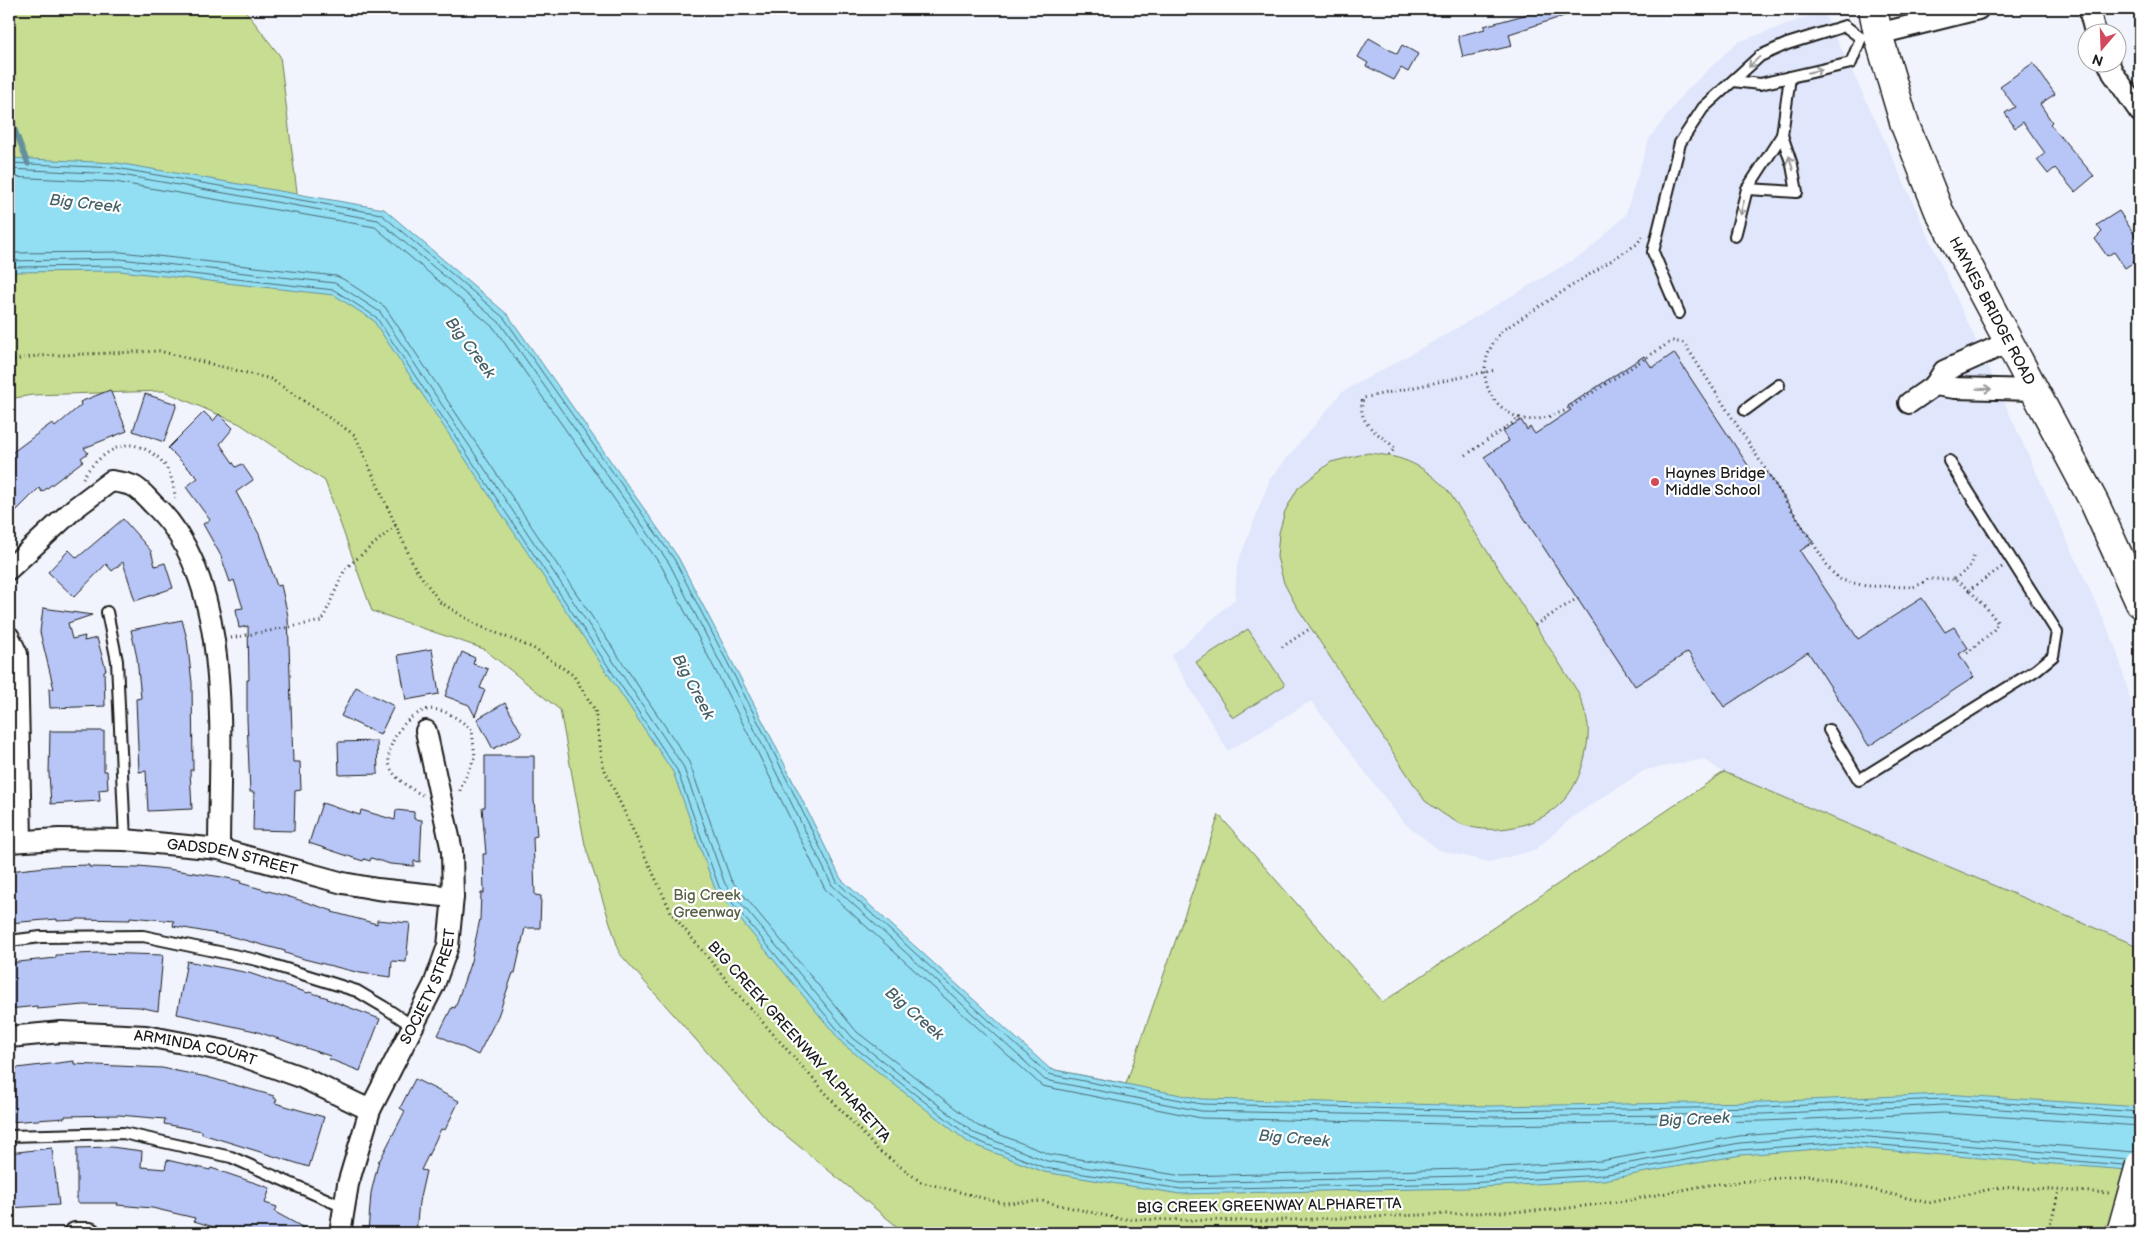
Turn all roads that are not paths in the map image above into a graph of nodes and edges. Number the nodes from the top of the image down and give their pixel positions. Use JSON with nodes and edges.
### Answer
{"nodes":[{"id":1,"x":1978,"y":9,"type":"edge"},
{"id":2,"x":2089,"y":9,"type":"edge"},
{"id":3,"x":2092,"y":22,"type":"edge"},
{"id":4,"x":1871,"y":27,"type":"edge"},
{"id":5,"x":2113,"y":72,"type":"edge"},
{"id":6,"x":1790,"y":77,"type":"junction"},
{"id":7,"x":1733,"y":81,"type":"junction"},
{"id":8,"x":2140,"y":112,"type":"edge"},
{"id":9,"x":1782,"y":135,"type":"junction"},
{"id":10,"x":1747,"y":189,"type":"junction"},
{"id":11,"x":1734,"y":236,"type":"dead end"},
{"id":12,"x":1679,"y":313,"type":"dead end"},
{"id":13,"x":2009,"y":342,"type":"junction"},
{"id":14,"x":1779,"y":385,"type":"dead end"},
{"id":15,"x":1935,"y":386,"type":"junction"},
{"id":16,"x":2034,"y":390,"type":"junction"},
{"id":17,"x":1909,"y":404,"type":"dead end"},
{"id":18,"x":1745,"y":410,"type":"dead end"},
{"id":19,"x":1949,"y":461,"type":"dead end"},
{"id":20,"x":9,"y":568,"type":"edge"},
{"id":21,"x":2140,"y":603,"type":"edge"},
{"id":22,"x":107,"y":612,"type":"dead end"},
{"id":23,"x":9,"y":637,"type":"edge"},
{"id":24,"x":14,"y":727,"type":"edge"},
{"id":25,"x":1829,"y":730,"type":"dead end"},
{"id":26,"x":426,"y":731,"type":"dead end"},
{"id":27,"x":125,"y":840,"type":"junction"},
{"id":28,"x":15,"y":841,"type":"edge"},
{"id":29,"x":220,"y":849,"type":"junction"},
{"id":30,"x":453,"y":897,"type":"junction"},
{"id":31,"x":9,"y":940,"type":"edge"},
{"id":32,"x":414,"y":1027,"type":"junction"},
{"id":33,"x":9,"y":1037,"type":"edge"},
{"id":34,"x":370,"y":1110,"type":"junction"},
{"id":35,"x":9,"y":1136,"type":"edge"},
{"id":36,"x":2140,"y":1165,"type":"edge"},
{"id":37,"x":346,"y":1208,"type":"junction"},
{"id":38,"x":2121,"y":1231,"type":"edge"},
{"id":39,"x":75,"y":1233,"type":"edge"},
{"id":40,"x":90,"y":1233,"type":"edge"},
{"id":41,"x":340,"y":1233,"type":"edge"}],
"edges":[{"from":1,"to":4,"type":"street"},
{"from":2,"to":3,"type":"street"},
{"from":6,"to":4,"type":"lane","one_way":true},
{"from":4,"to":7,"type":"lane","one_way":true},
{"from":4,"to":13,"type":"main road","name":"HAYNES BRIDGE ROAD"},
{"from":5,"to":8,"type":"street"},
{"from":6,"to":7,"type":"lane"},
{"from":6,"to":9,"type":"lane"},
{"from":7,"to":12,"type":"lane"},
{"from":9,"to":10,"type":"lane"},
{"from":10,"to":9,"type":"lane","one_way":true},
{"from":10,"to":11,"type":"lane","one_way":true},
{"from":13,"to":15,"type":"street"},
{"from":13,"to":16,"type":"main road","name":"HAYNES BRIDGE ROAD"},
{"from":14,"to":18,"type":"lane"},
{"from":15,"to":16,"type":"street","one_way":true},
{"from":15,"to":17,"type":"street"},
{"from":16,"to":21,"type":"main road","name":"HAYNES BRIDGE ROAD"},
{"from":19,"to":25,"type":"lane"},
{"from":20,"to":29,"type":"street"},
{"from":22,"to":27,"type":"lane"},
{"from":23,"to":24,"type":"street"},
{"from":24,"to":28,"type":"street"},
{"from":26,"to":30,"type":"street","name":"SOCIETY STREET"},
{"from":27,"to":28,"type":"street","name":"GADSDEN STREET"},
{"from":27,"to":29,"type":"street","name":"GADSDEN STREET"},
{"from":29,"to":30,"type":"street","name":"GADSDEN STREET"},
{"from":30,"to":32,"type":"street","name":"SOCIETY STREET"},
{"from":31,"to":32,"type":"lane"},
{"from":32,"to":34,"type":"street","name":"SOCIETY STREET"},
{"from":33,"to":34,"type":"street","name":"ARMINDA COURT"},
{"from":34,"to":37,"type":"street","name":"SOCIETY STREET"},
{"from":35,"to":37,"type":"lane"},
{"from":36,"to":38,"type":"main road","bridge":true},
{"from":37,"to":41,"type":"street","name":"SOCIETY STREET"},
{"from":39,"to":40,"type":"street"}]}
